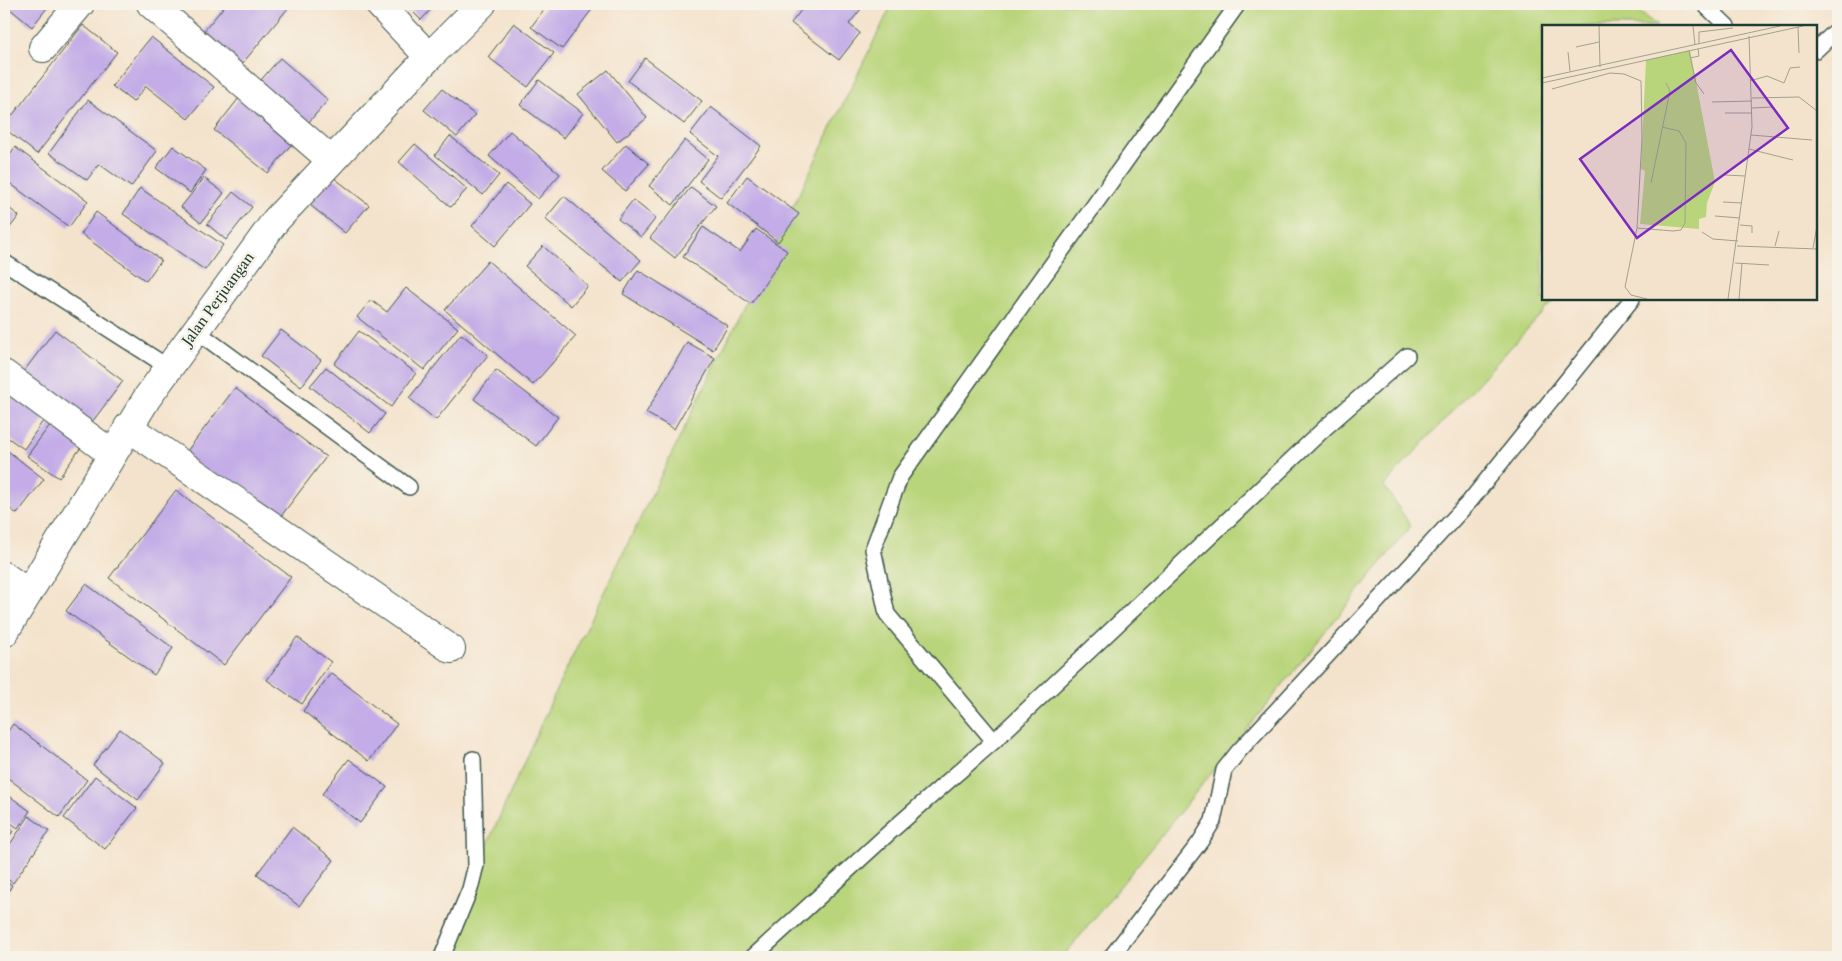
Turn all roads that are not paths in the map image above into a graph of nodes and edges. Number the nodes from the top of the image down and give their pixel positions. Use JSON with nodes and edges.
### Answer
{"nodes":[{"id":1,"x":80,"y":4,"type":"edge"},
{"id":2,"x":151,"y":4,"type":"edge"},
{"id":3,"x":379,"y":4,"type":"edge"},
{"id":4,"x":482,"y":4,"type":"edge"},
{"id":5,"x":1238,"y":4,"type":"edge"},
{"id":6,"x":1704,"y":4,"type":"edge"},
{"id":7,"x":1725,"y":25,"type":"edge"},
{"id":8,"x":1838,"y":29,"type":"edge"},
{"id":9,"x":43,"y":48,"type":"dead end"},
{"id":10,"x":1817,"y":49,"type":"edge"},
{"id":11,"x":429,"y":57,"type":"junction"},
{"id":12,"x":331,"y":160,"type":"junction"},
{"id":13,"x":4,"y":262,"type":"edge"},
{"id":14,"x":1631,"y":300,"type":"edge"},
{"id":15,"x":195,"y":330,"type":"junction"},
{"id":16,"x":1407,"y":356,"type":"dead end"},
{"id":17,"x":168,"y":366,"type":"junction"},
{"id":18,"x":4,"y":374,"type":"edge"},
{"id":19,"x":128,"y":427,"type":"junction"},
{"id":20,"x":112,"y":454,"type":"junction"},
{"id":21,"x":409,"y":487,"type":"dead end"},
{"id":22,"x":4,"y":576,"type":"edge"},
{"id":23,"x":28,"y":593,"type":"junction"},
{"id":24,"x":4,"y":633,"type":"edge"},
{"id":25,"x":451,"y":649,"type":"dead end"},
{"id":26,"x":994,"y":741,"type":"junction"},
{"id":27,"x":473,"y":759,"type":"dead end"},
{"id":28,"x":442,"y":957,"type":"edge"},
{"id":29,"x":753,"y":957,"type":"edge"},
{"id":30,"x":1111,"y":957,"type":"edge"}],
"edges":[{"from":1,"to":9,"type":"street"},
{"from":2,"to":12,"type":"street"},
{"from":3,"to":11,"type":"street"},
{"from":4,"to":11,"type":"street","name":"Jalan Perjuangan"},
{"from":5,"to":26,"type":"lane"},
{"from":6,"to":7,"type":"lane"},
{"from":8,"to":10,"type":"lane"},
{"from":11,"to":12,"type":"street","name":"Jalan Perjuangan"},
{"from":12,"to":15,"type":"street","name":"Jalan Perjuangan"},
{"from":13,"to":17,"type":"lane"},
{"from":14,"to":30,"type":"lane"},
{"from":15,"to":17,"type":"street","name":"Jalan Perjuangan"},
{"from":15,"to":21,"type":"lane"},
{"from":16,"to":26,"type":"lane"},
{"from":17,"to":19,"type":"street","name":"Jalan Perjuangan"},
{"from":18,"to":20,"type":"street"},
{"from":19,"to":20,"type":"street","name":"Jalan Perjuangan"},
{"from":19,"to":25,"type":"street"},
{"from":20,"to":23,"type":"street","name":"Jalan Perjuangan"},
{"from":22,"to":23,"type":"street"},
{"from":23,"to":24,"type":"street","name":"Jalan Perjuangan"},
{"from":26,"to":29,"type":"lane"},
{"from":27,"to":28,"type":"lane"}]}
